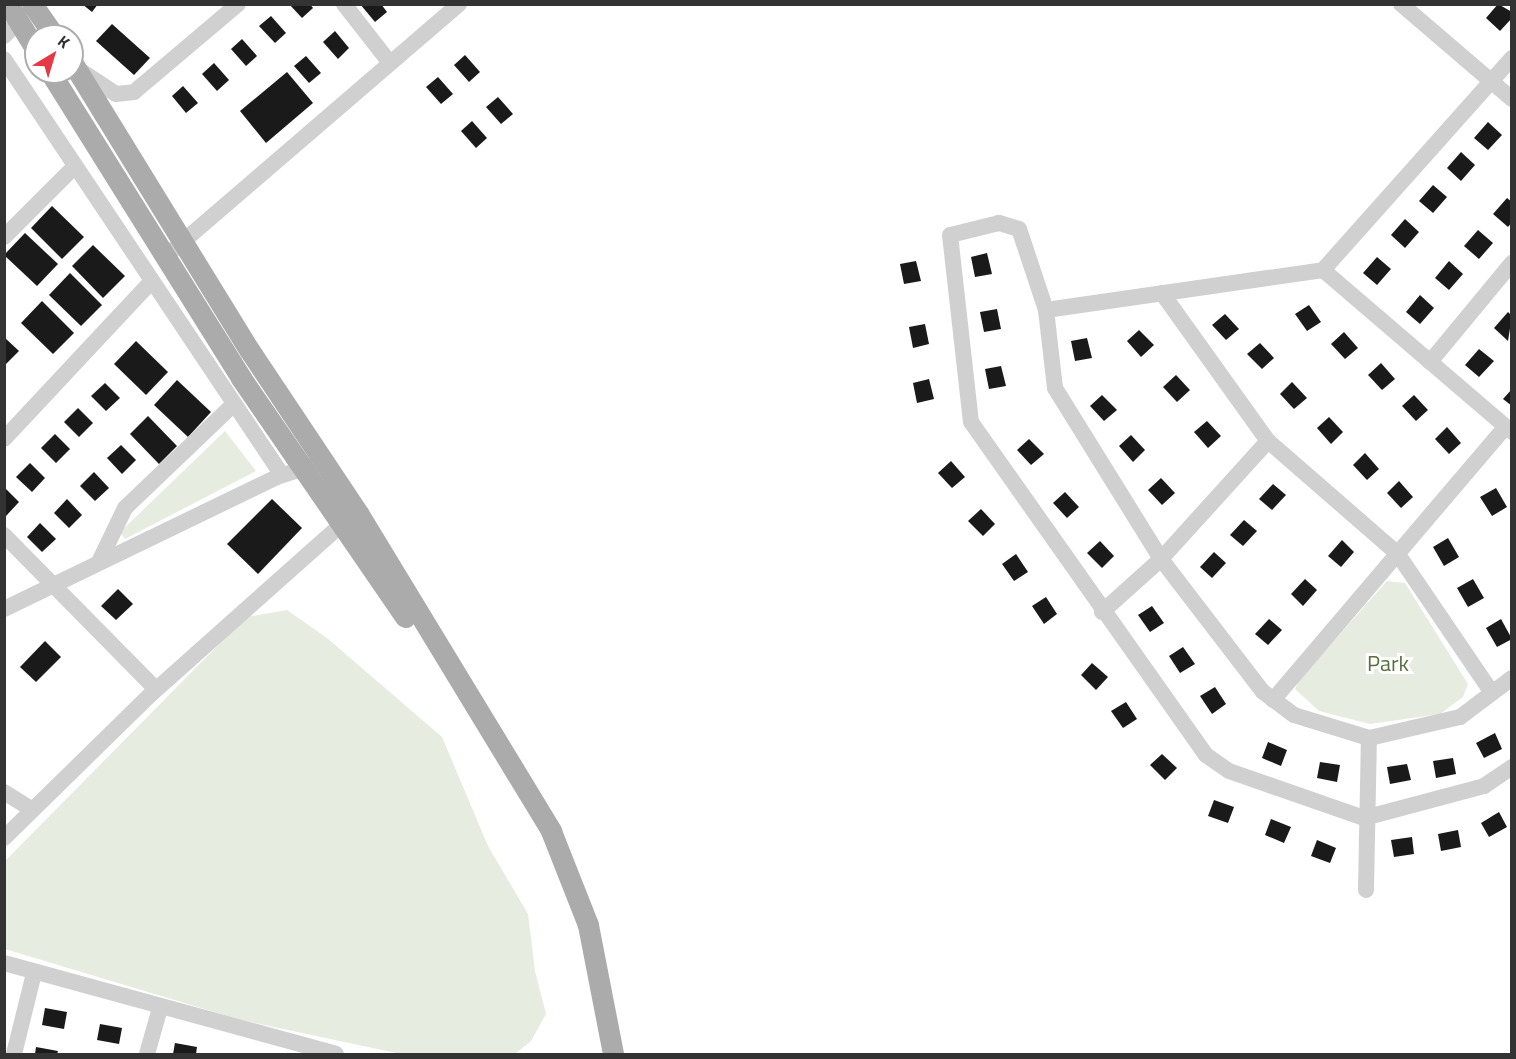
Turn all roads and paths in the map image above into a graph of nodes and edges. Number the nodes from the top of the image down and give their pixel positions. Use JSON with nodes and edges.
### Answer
{"nodes":[{"id":1,"x":238,"y":4,"type":"edge"},
{"id":2,"x":344,"y":4,"type":"edge"},
{"id":3,"x":459,"y":4,"type":"edge"},
{"id":4,"x":1401,"y":4,"type":"edge"},
{"id":5,"x":22,"y":13,"type":"edge"},
{"id":6,"x":37,"y":24,"type":"edge"},
{"id":7,"x":1512,"y":58,"type":"edge"},
{"id":8,"x":4,"y":59,"type":"edge"},
{"id":9,"x":390,"y":63,"type":"junction"},
{"id":10,"x":84,"y":72,"type":"edge"},
{"id":11,"x":84,"y":81,"type":"edge"},
{"id":12,"x":1491,"y":81,"type":"junction"},
{"id":13,"x":58,"y":84,"type":"edge"},
{"id":14,"x":1512,"y":99,"type":"edge"},
{"id":15,"x":75,"y":166,"type":"junction"},
{"id":16,"x":4,"y":237,"type":"edge"},
{"id":17,"x":184,"y":241,"type":"junction"},
{"id":18,"x":165,"y":257,"type":"junction"},
{"id":19,"x":1512,"y":263,"type":"edge"},
{"id":20,"x":1323,"y":270,"type":"junction"},
{"id":21,"x":152,"y":282,"type":"junction"},
{"id":22,"x":1162,"y":293,"type":"junction"},
{"id":23,"x":1046,"y":310,"type":"junction"},
{"id":24,"x":1430,"y":362,"type":"junction"},
{"id":25,"x":234,"y":404,"type":"junction"},
{"id":26,"x":1508,"y":430,"type":"edge"},
{"id":27,"x":4,"y":439,"type":"edge"},
{"id":28,"x":1268,"y":441,"type":"junction"},
{"id":29,"x":314,"y":465,"type":"junction"},
{"id":30,"x":282,"y":475,"type":"junction"},
{"id":31,"x":343,"y":523,"type":"junction"},
{"id":32,"x":4,"y":534,"type":"edge"},
{"id":33,"x":1397,"y":553,"type":"junction"},
{"id":34,"x":1161,"y":559,"type":"junction"},
{"id":35,"x":99,"y":562,"type":"junction"},
{"id":36,"x":56,"y":583,"type":"junction"},
{"id":37,"x":4,"y":609,"type":"edge"},
{"id":38,"x":1102,"y":612,"type":"junction"},
{"id":39,"x":1512,"y":678,"type":"edge"},
{"id":40,"x":156,"y":689,"type":"junction"},
{"id":41,"x":1492,"y":693,"type":"junction"},
{"id":42,"x":1272,"y":700,"type":"junction"},
{"id":43,"x":1369,"y":738,"type":"junction"},
{"id":44,"x":1512,"y":767,"type":"edge"},
{"id":45,"x":4,"y":792,"type":"edge"},
{"id":46,"x":31,"y":809,"type":"junction"},
{"id":47,"x":1364,"y":818,"type":"junction"},
{"id":48,"x":4,"y":838,"type":"edge"},
{"id":49,"x":1366,"y":891,"type":"dead end"},
{"id":50,"x":4,"y":963,"type":"edge"},
{"id":51,"x":34,"y":973,"type":"junction"},
{"id":52,"x":160,"y":1008,"type":"junction"},
{"id":53,"x":282,"y":1048,"type":"edge"},
{"id":54,"x":14,"y":1054,"type":"edge"},
{"id":55,"x":147,"y":1054,"type":"edge"},
{"id":56,"x":336,"y":1054,"type":"edge"},
{"id":57,"x":604,"y":1054,"type":"edge"},
{"id":58,"x":614,"y":1054,"type":"edge"}],
"edges":[{"from":1,"to":10,"type":"street"},
{"from":2,"to":9,"type":"street"},
{"from":3,"to":9,"type":"street"},
{"from":4,"to":12,"type":"street"},
{"from":5,"to":6,"type":"main road"},
{"from":7,"to":12,"type":"street"},
{"from":8,"to":15,"type":"street"},
{"from":9,"to":17,"type":"street"},
{"from":11,"to":17,"type":"main road"},
{"from":12,"to":14,"type":"street"},
{"from":12,"to":20,"type":"street"},
{"from":13,"to":18,"type":"main road"},
{"from":15,"to":16,"type":"street"},
{"from":15,"to":21,"type":"street"},
{"from":17,"to":18,"type":"street"},
{"from":17,"to":29,"type":"main road"},
{"from":18,"to":29,"type":"main road"},
{"from":19,"to":24,"type":"street"},
{"from":20,"to":22,"type":"street"},
{"from":20,"to":24,"type":"street"},
{"from":21,"to":25,"type":"street"},
{"from":21,"to":27,"type":"street"},
{"from":22,"to":23,"type":"street"},
{"from":22,"to":28,"type":"street"},
{"from":23,"to":34,"type":"street"},
{"from":23,"to":38,"type":"street"},
{"from":24,"to":26,"type":"street"},
{"from":25,"to":30,"type":"street"},
{"from":25,"to":35,"type":"street"},
{"from":26,"to":33,"type":"street"},
{"from":28,"to":33,"type":"street"},
{"from":28,"to":34,"type":"street"},
{"from":29,"to":30,"type":"street"},
{"from":29,"to":31,"type":"main road"},
{"from":29,"to":58,"type":"main road"},
{"from":30,"to":35,"type":"street"},
{"from":31,"to":40,"type":"street"},
{"from":31,"to":57,"type":"main road"},
{"from":32,"to":36,"type":"street"},
{"from":33,"to":41,"type":"street"},
{"from":33,"to":42,"type":"street"},
{"from":34,"to":38,"type":"street"},
{"from":34,"to":42,"type":"street"},
{"from":35,"to":36,"type":"street"},
{"from":36,"to":37,"type":"street"},
{"from":36,"to":40,"type":"street"},
{"from":38,"to":47,"type":"street"},
{"from":39,"to":41,"type":"street"},
{"from":40,"to":46,"type":"street"},
{"from":41,"to":43,"type":"street"},
{"from":42,"to":43,"type":"street"},
{"from":43,"to":47,"type":"street"},
{"from":44,"to":47,"type":"street"},
{"from":45,"to":46,"type":"street"},
{"from":46,"to":48,"type":"street"},
{"from":47,"to":49,"type":"street"},
{"from":50,"to":51,"type":"street"},
{"from":51,"to":52,"type":"street"},
{"from":51,"to":54,"type":"street"},
{"from":52,"to":53,"type":"street"},
{"from":52,"to":55,"type":"street"},
{"from":53,"to":56,"type":"street"}]}
